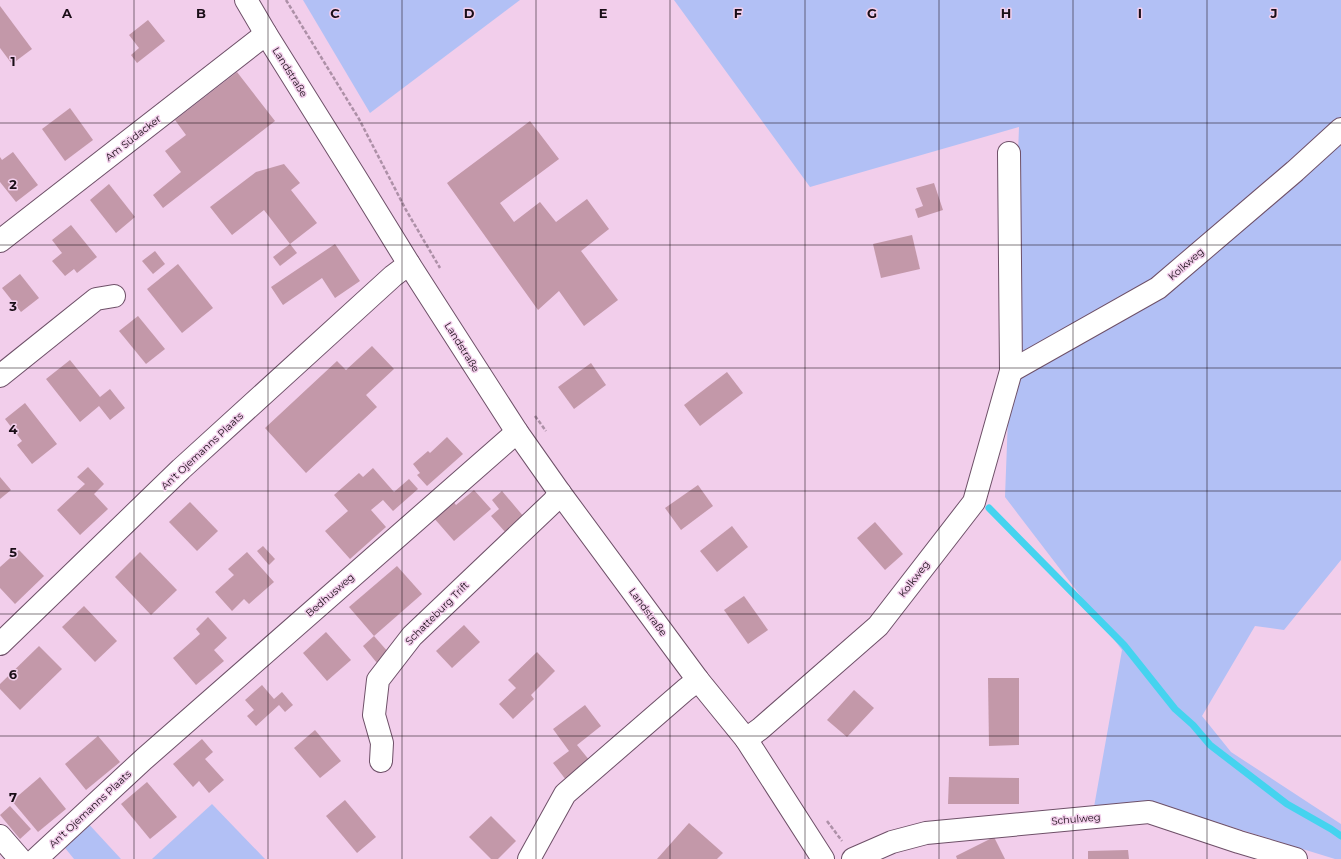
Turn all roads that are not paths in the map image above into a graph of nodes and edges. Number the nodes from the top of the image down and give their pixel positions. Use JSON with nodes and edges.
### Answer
{"nodes":[{"id":1,"x":246,"y":0,"type":"edge"},
{"id":2,"x":266,"y":34,"type":"junction"},
{"id":3,"x":1341,"y":129,"type":"edge"},
{"id":4,"x":1009,"y":153,"type":"dead end"},
{"id":5,"x":0,"y":241,"type":"edge"},
{"id":6,"x":409,"y":264,"type":"junction"},
{"id":7,"x":114,"y":296,"type":"dead end"},
{"id":8,"x":1011,"y":371,"type":"junction"},
{"id":9,"x":0,"y":376,"type":"edge"},
{"id":10,"x":517,"y":432,"type":"junction"},
{"id":11,"x":560,"y":493,"type":"junction"},
{"id":12,"x":0,"y":644,"type":"edge"},
{"id":13,"x":698,"y":680,"type":"junction"},
{"id":14,"x":746,"y":739,"type":"junction"},
{"id":15,"x":144,"y":760,"type":"joint"},
{"id":16,"x":381,"y":761,"type":"dead end"},
{"id":17,"x":0,"y":836,"type":"edge"},
{"id":18,"x":1239,"y":850,"type":"edge"},
{"id":19,"x":20,"y":859,"type":"edge"},
{"id":20,"x":36,"y":859,"type":"edge"},
{"id":21,"x":529,"y":859,"type":"edge"},
{"id":22,"x":823,"y":859,"type":"edge"},
{"id":23,"x":853,"y":859,"type":"edge"},
{"id":24,"x":1296,"y":859,"type":"edge"}],
"edges":[{"from":1,"to":2,"type":"street","name":"Landstraße"},
{"from":2,"to":5,"type":"street","name":"Am Südacker"},
{"from":2,"to":6,"type":"street","name":"Landstraße"},
{"from":3,"to":8,"type":"street","name":"Kolkweg"},
{"from":4,"to":8,"type":"street","name":"Kolkweg"},
{"from":6,"to":10,"type":"street","name":"Landstraße"},
{"from":6,"to":12,"type":"street","name":"An't Ojemanns Plaats"},
{"from":7,"to":9,"type":"street"},
{"from":8,"to":14,"type":"street","name":"Kolkweg"},
{"from":10,"to":11,"type":"street","name":"Landstraße"},
{"from":10,"to":15,"type":"street","name":"Bedhusweg"},
{"from":11,"to":13,"type":"street","name":"Landstraße"},
{"from":11,"to":16,"type":"street","name":"Schatteburg Trift"},
{"from":13,"to":14,"type":"street","name":"Landstraße"},
{"from":13,"to":21,"type":"street"},
{"from":14,"to":22,"type":"street","name":"Landstraße"},
{"from":15,"to":20,"type":"street","name":"An't Ojemanns Plaats"},
{"from":17,"to":19,"type":"street"},
{"from":18,"to":23,"type":"street","name":"Schulweg"},
{"from":18,"to":24,"type":"street","name":"Schulweg"}]}
